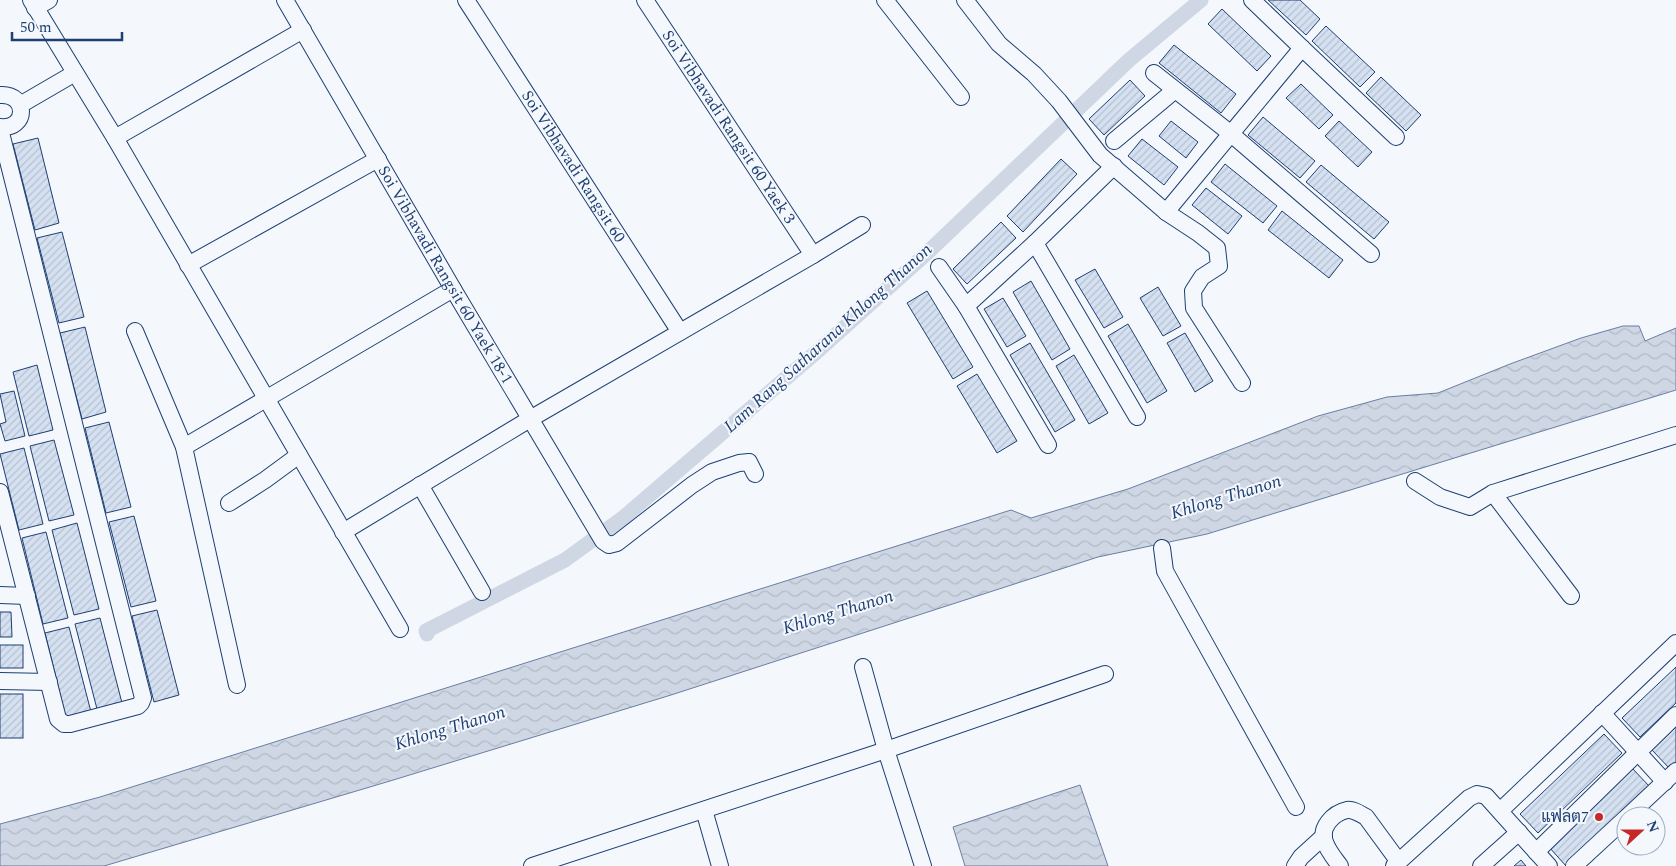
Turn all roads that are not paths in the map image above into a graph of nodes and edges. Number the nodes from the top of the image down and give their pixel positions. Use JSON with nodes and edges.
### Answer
{"nodes":[{"id":1,"x":286,"y":0,"type":"edge"},
{"id":2,"x":466,"y":0,"type":"edge"},
{"id":3,"x":645,"y":0,"type":"edge"},
{"id":4,"x":885,"y":0,"type":"edge"},
{"id":5,"x":965,"y":0,"type":"edge"},
{"id":6,"x":1252,"y":0,"type":"edge"},
{"id":7,"x":38,"y":3,"type":"edge"},
{"id":8,"x":303,"y":30,"type":"junction"},
{"id":9,"x":1302,"y":48,"type":"junction"},
{"id":10,"x":75,"y":73,"type":"junction"},
{"id":11,"x":1154,"y":73,"type":"dead end"},
{"id":12,"x":1175,"y":90,"type":"junction"},
{"id":13,"x":0,"y":95,"type":"edge"},
{"id":14,"x":961,"y":97,"type":"dead end"},
{"id":15,"x":20,"y":105,"type":"junction"},
{"id":16,"x":0,"y":128,"type":"edge"},
{"id":17,"x":1230,"y":134,"type":"junction"},
{"id":18,"x":1396,"y":137,"type":"dead end"},
{"id":19,"x":115,"y":138,"type":"junction"},
{"id":20,"x":1114,"y":141,"type":"dead end"},
{"id":21,"x":378,"y":159,"type":"junction"},
{"id":22,"x":1114,"y":166,"type":"junction"},
{"id":23,"x":1166,"y":212,"type":"junction"},
{"id":24,"x":862,"y":225,"type":"dead end"},
{"id":25,"x":1035,"y":243,"type":"junction"},
{"id":26,"x":1371,"y":254,"type":"dead end"},
{"id":27,"x":813,"y":255,"type":"junction"},
{"id":28,"x":188,"y":265,"type":"junction"},
{"id":29,"x":939,"y":267,"type":"dead end"},
{"id":30,"x":453,"y":289,"type":"junction"},
{"id":31,"x":966,"y":306,"type":"junction"},
{"id":32,"x":135,"y":331,"type":"dead end"},
{"id":33,"x":680,"y":332,"type":"junction"},
{"id":34,"x":1242,"y":383,"type":"dead end"},
{"id":35,"x":266,"y":398,"type":"junction"},
{"id":36,"x":1136,"y":417,"type":"dead end"},
{"id":37,"x":530,"y":419,"type":"junction"},
{"id":38,"x":1676,"y":435,"type":"edge"},
{"id":39,"x":1048,"y":445,"type":"dead end"},
{"id":40,"x":184,"y":447,"type":"junction"},
{"id":41,"x":298,"y":455,"type":"junction"},
{"id":42,"x":755,"y":474,"type":"dead end"},
{"id":43,"x":1415,"y":481,"type":"dead end"},
{"id":44,"x":420,"y":485,"type":"junction"},
{"id":45,"x":1493,"y":494,"type":"junction"},
{"id":46,"x":1,"y":501,"type":"edge"},
{"id":47,"x":229,"y":503,"type":"dead end"},
{"id":48,"x":343,"y":532,"type":"junction"},
{"id":49,"x":1162,"y":548,"type":"dead end"},
{"id":50,"x":482,"y":592,"type":"dead end"},
{"id":51,"x":0,"y":595,"type":"edge"},
{"id":52,"x":27,"y":596,"type":"junction"},
{"id":53,"x":1571,"y":596,"type":"dead end"},
{"id":54,"x":400,"y":630,"type":"dead end"},
{"id":55,"x":1676,"y":643,"type":"edge"},
{"id":56,"x":863,"y":667,"type":"dead end"},
{"id":57,"x":1105,"y":674,"type":"dead end"},
{"id":58,"x":0,"y":681,"type":"edge"},
{"id":59,"x":49,"y":682,"type":"junction"},
{"id":60,"x":237,"y":685,"type":"dead end"},
{"id":61,"x":1602,"y":713,"type":"junction"},
{"id":62,"x":1676,"y":715,"type":"edge"},
{"id":63,"x":886,"y":750,"type":"junction"},
{"id":64,"x":1637,"y":752,"type":"junction"},
{"id":65,"x":1670,"y":776,"type":"edge"},
{"id":66,"x":1639,"y":806,"type":"edge"},
{"id":67,"x":1296,"y":807,"type":"dead end"},
{"id":68,"x":704,"y":810,"type":"junction"},
{"id":69,"x":1500,"y":810,"type":"junction"},
{"id":70,"x":1616,"y":827,"type":"edge"},
{"id":71,"x":1519,"y":832,"type":"junction"},
{"id":72,"x":1324,"y":836,"type":"junction"},
{"id":73,"x":1536,"y":852,"type":"junction"},
{"id":74,"x":1396,"y":864,"type":"edge"},
{"id":75,"x":532,"y":866,"type":"edge"},
{"id":76,"x":720,"y":866,"type":"edge"},
{"id":77,"x":923,"y":866,"type":"edge"},
{"id":78,"x":1295,"y":866,"type":"edge"},
{"id":79,"x":1340,"y":866,"type":"edge"},
{"id":80,"x":1481,"y":866,"type":"edge"},
{"id":81,"x":1549,"y":866,"type":"edge"},
{"id":82,"x":1574,"y":866,"type":"edge"}],
"edges":[{"from":1,"to":8,"type":"street","name":"Soi Vibhavadi Rangsit 60 Yaek 18-1"},
{"from":2,"to":33,"type":"street","name":"Soi Vibhavadi Rangsit 60"},
{"from":3,"to":27,"type":"street","name":"Soi Vibhavadi Rangsit 60 Yaek 3"},
{"from":4,"to":14,"type":"street"},
{"from":5,"to":22,"type":"street"},
{"from":6,"to":9,"type":"street"},
{"from":7,"to":10,"type":"street"},
{"from":8,"to":19,"type":"street"},
{"from":8,"to":21,"type":"street","name":"Soi Vibhavadi Rangsit 60 Yaek 18-1"},
{"from":9,"to":17,"type":"street"},
{"from":9,"to":18,"type":"street"},
{"from":10,"to":15,"type":"street"},
{"from":10,"to":19,"type":"street"},
{"from":11,"to":12,"type":"street"},
{"from":12,"to":17,"type":"street"},
{"from":12,"to":20,"type":"street"},
{"from":13,"to":15,"type":"street"},
{"from":15,"to":16,"type":"street"},
{"from":16,"to":59,"type":"street"},
{"from":17,"to":23,"type":"street"},
{"from":17,"to":26,"type":"street"},
{"from":19,"to":28,"type":"street"},
{"from":21,"to":28,"type":"street"},
{"from":21,"to":30,"type":"street","name":"Soi Vibhavadi Rangsit 60 Yaek 18-1"},
{"from":22,"to":23,"type":"street"},
{"from":22,"to":25,"type":"street"},
{"from":23,"to":34,"type":"street"},
{"from":24,"to":27,"type":"street"},
{"from":25,"to":31,"type":"street"},
{"from":25,"to":36,"type":"street"},
{"from":27,"to":33,"type":"street"},
{"from":28,"to":35,"type":"street"},
{"from":29,"to":31,"type":"street"},
{"from":30,"to":35,"type":"street"},
{"from":30,"to":37,"type":"street","name":"Soi Vibhavadi Rangsit 60 Yaek 18-1"},
{"from":31,"to":39,"type":"street"},
{"from":32,"to":40,"type":"street"},
{"from":33,"to":37,"type":"street"},
{"from":35,"to":40,"type":"street"},
{"from":35,"to":41,"type":"street"},
{"from":37,"to":42,"type":"street","name":"Soi Vibhavadi Rangsit 60 Yaek 18-1"},
{"from":37,"to":44,"type":"street"},
{"from":38,"to":45,"type":"street"},
{"from":40,"to":60,"type":"street"},
{"from":41,"to":47,"type":"street"},
{"from":41,"to":48,"type":"street"},
{"from":43,"to":45,"type":"street"},
{"from":44,"to":48,"type":"street"},
{"from":44,"to":50,"type":"street"},
{"from":45,"to":53,"type":"street"},
{"from":46,"to":52,"type":"street"},
{"from":48,"to":54,"type":"street"},
{"from":49,"to":67,"type":"street"},
{"from":51,"to":52,"type":"street"},
{"from":52,"to":59,"type":"street"},
{"from":55,"to":61,"type":"street"},
{"from":56,"to":63,"type":"street"},
{"from":57,"to":63,"type":"street"},
{"from":58,"to":59,"type":"street"},
{"from":61,"to":64,"type":"street"},
{"from":61,"to":69,"type":"street"},
{"from":62,"to":64,"type":"street"},
{"from":63,"to":68,"type":"street"},
{"from":63,"to":77,"type":"street"},
{"from":64,"to":65,"type":"street"},
{"from":64,"to":73,"type":"street"},
{"from":65,"to":66,"type":"street"},
{"from":68,"to":75,"type":"street"},
{"from":68,"to":76,"type":"street"},
{"from":69,"to":71,"type":"street"},
{"from":69,"to":74,"type":"street"},
{"from":70,"to":82,"type":"street"},
{"from":71,"to":73,"type":"street"},
{"from":71,"to":80,"type":"street"},
{"from":72,"to":74,"type":"street"},
{"from":72,"to":78,"type":"street"},
{"from":72,"to":79,"type":"street"},
{"from":73,"to":81,"type":"street"}]}
